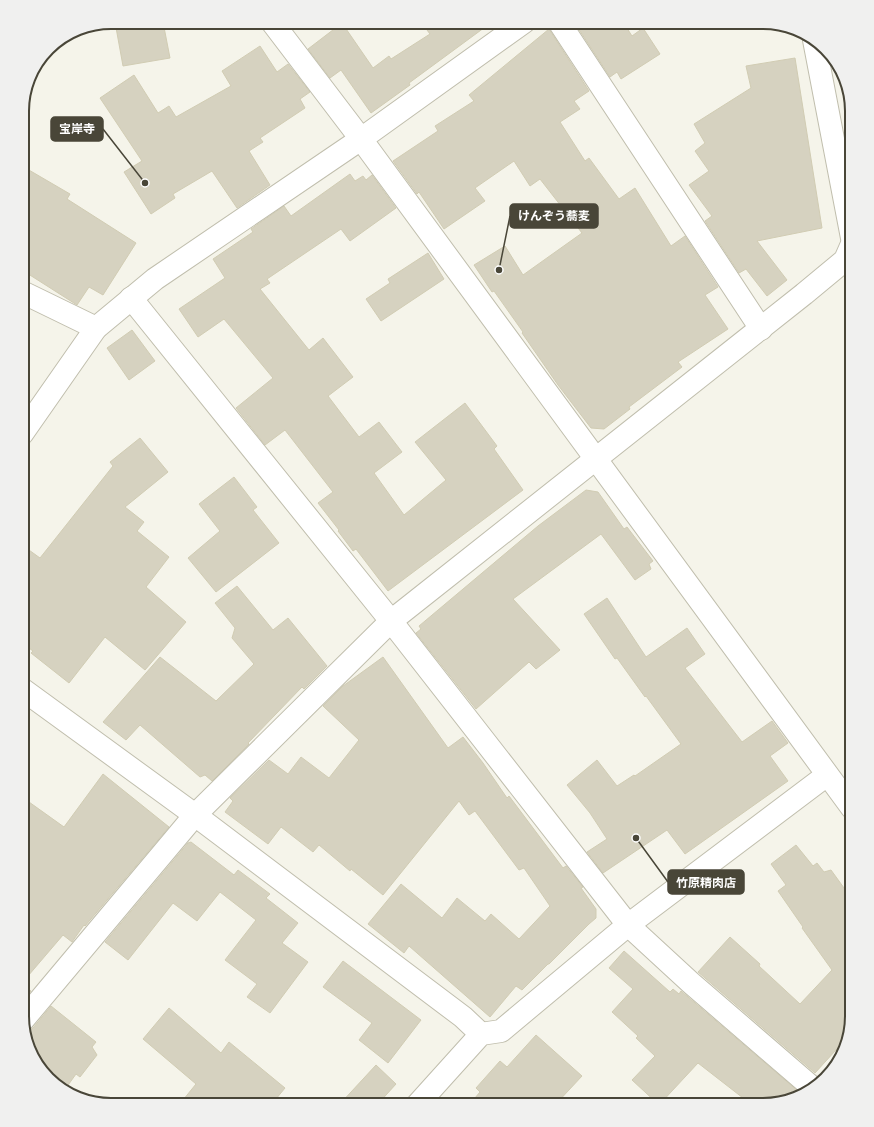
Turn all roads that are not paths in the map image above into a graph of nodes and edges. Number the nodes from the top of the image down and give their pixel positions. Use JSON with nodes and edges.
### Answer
{"nodes":[{"id":1,"x":277,"y":29,"type":"edge"},
{"id":2,"x":514,"y":29,"type":"edge"},
{"id":3,"x":564,"y":29,"type":"edge"},
{"id":4,"x":816,"y":48,"type":"edge"},
{"id":5,"x":361,"y":139,"type":"junction"},
{"id":6,"x":845,"y":202,"type":"edge"},
{"id":7,"x":845,"y":262,"type":"edge"},
{"id":8,"x":29,"y":295,"type":"edge"},
{"id":9,"x":131,"y":298,"type":"junction"},
{"id":10,"x":96,"y":328,"type":"junction"},
{"id":11,"x":761,"y":329,"type":"junction"},
{"id":12,"x":29,"y":424,"type":"edge"},
{"id":13,"x":596,"y":459,"type":"junction"},
{"id":14,"x":391,"y":621,"type":"junction"},
{"id":15,"x":29,"y":694,"type":"edge"},
{"id":16,"x":827,"y":775,"type":"junction"},
{"id":17,"x":845,"y":799,"type":"edge"},
{"id":18,"x":195,"y":815,"type":"junction"},
{"id":19,"x":628,"y":925,"type":"junction"},
{"id":20,"x":29,"y":1013,"type":"edge"},
{"id":21,"x":481,"y":1034,"type":"junction"},
{"id":22,"x":809,"y":1084,"type":"edge"},
{"id":23,"x":423,"y":1098,"type":"edge"}],
"edges":[{"from":1,"to":5,"type":"street"},
{"from":2,"to":5,"type":"street"},
{"from":3,"to":11,"type":"street"},
{"from":4,"to":6,"type":"street"},
{"from":5,"to":9,"type":"street"},
{"from":5,"to":13,"type":"street"},
{"from":7,"to":11,"type":"street"},
{"from":8,"to":10,"type":"street"},
{"from":9,"to":10,"type":"street"},
{"from":9,"to":14,"type":"street"},
{"from":10,"to":12,"type":"street"},
{"from":11,"to":13,"type":"street"},
{"from":13,"to":14,"type":"street"},
{"from":13,"to":16,"type":"street"},
{"from":14,"to":18,"type":"street"},
{"from":14,"to":19,"type":"street"},
{"from":15,"to":18,"type":"street"},
{"from":16,"to":17,"type":"street"},
{"from":16,"to":19,"type":"street"},
{"from":18,"to":20,"type":"street"},
{"from":18,"to":21,"type":"street"},
{"from":19,"to":21,"type":"street"},
{"from":19,"to":22,"type":"street"},
{"from":21,"to":23,"type":"street"}]}
